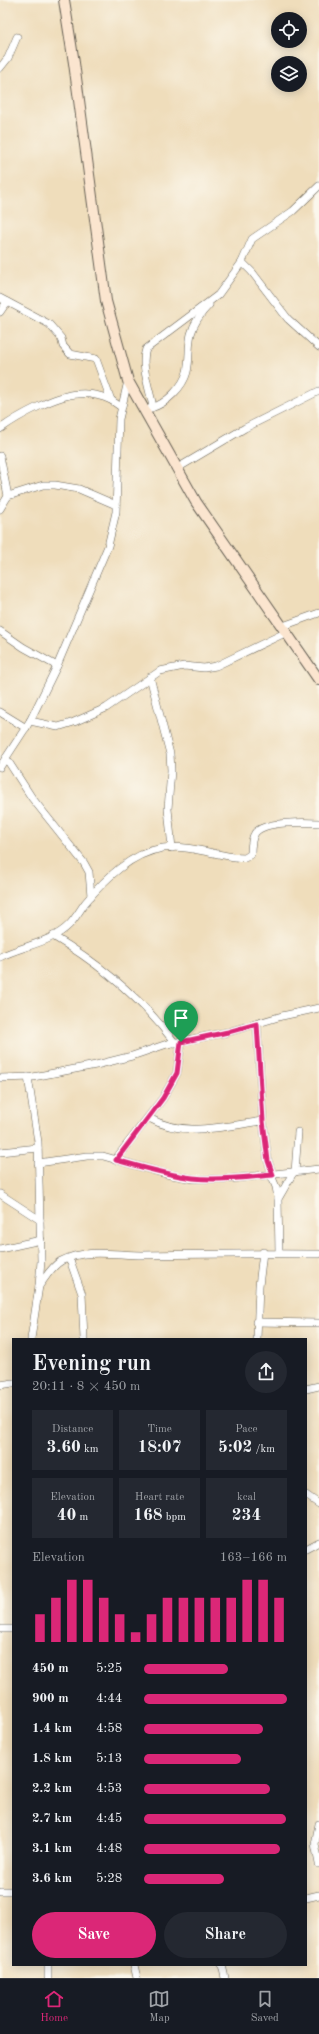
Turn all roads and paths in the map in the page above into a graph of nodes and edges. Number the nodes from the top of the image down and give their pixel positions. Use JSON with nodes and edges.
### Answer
{"nodes":[{"id":1,"x":64,"y":0,"type":"edge"},
{"id":2,"x":17,"y":37,"type":"dead end"},
{"id":3,"x":0,"y":68,"type":"edge"},
{"id":4,"x":319,"y":186,"type":"edge"},
{"id":5,"x":242,"y":262,"type":"junction"},
{"id":6,"x":218,"y":294,"type":"junction"},
{"id":7,"x":0,"y":298,"type":"edge"},
{"id":8,"x":7,"y":302,"type":"junction"},
{"id":9,"x":0,"y":312,"type":"edge"},
{"id":10,"x":319,"y":347,"type":"edge"},
{"id":11,"x":128,"y":381,"type":"junction"},
{"id":12,"x":319,"y":392,"type":"edge"},
{"id":13,"x":111,"y":400,"type":"junction"},
{"id":14,"x":121,"y":407,"type":"junction"},
{"id":15,"x":153,"y":407,"type":"junction"},
{"id":16,"x":143,"y":410,"type":"junction"},
{"id":17,"x":2,"y":427,"type":"edge"},
{"id":18,"x":0,"y":456,"type":"edge"},
{"id":19,"x":176,"y":469,"type":"junction"},
{"id":20,"x":8,"y":496,"type":"junction"},
{"id":21,"x":116,"y":505,"type":"junction"},
{"id":22,"x":0,"y":509,"type":"edge"},
{"id":23,"x":319,"y":613,"type":"edge"},
{"id":24,"x":285,"y":629,"type":"junction"},
{"id":25,"x":0,"y":631,"type":"edge"},
{"id":26,"x":57,"y":666,"type":"junction"},
{"id":27,"x":150,"y":677,"type":"junction"},
{"id":28,"x":319,"y":680,"type":"edge"},
{"id":29,"x":0,"y":712,"type":"edge"},
{"id":30,"x":30,"y":721,"type":"junction"},
{"id":31,"x":26,"y":728,"type":"junction"},
{"id":32,"x":6,"y":758,"type":"junction"},
{"id":33,"x":0,"y":767,"type":"edge"},
{"id":34,"x":319,"y":823,"type":"edge"},
{"id":35,"x":172,"y":848,"type":"junction"},
{"id":36,"x":91,"y":896,"type":"junction"},
{"id":37,"x":53,"y":936,"type":"junction"},
{"id":38,"x":0,"y":956,"type":"edge"},
{"id":39,"x":319,"y":1008,"type":"edge"},
{"id":40,"x":257,"y":1024,"type":"junction"},
{"id":41,"x":178,"y":1042,"type":"junction"},
{"id":42,"x":28,"y":1077,"type":"junction"},
{"id":43,"x":0,"y":1078,"type":"edge"},
{"id":44,"x":149,"y":1118,"type":"junction"},
{"id":45,"x":263,"y":1121,"type":"junction"},
{"id":46,"x":298,"y":1132,"type":"dead end"},
{"id":47,"x":38,"y":1148,"type":"junction"},
{"id":48,"x":0,"y":1152,"type":"edge"},
{"id":49,"x":116,"y":1160,"type":"junction"},
{"id":50,"x":38,"y":1163,"type":"junction"},
{"id":51,"x":319,"y":1169,"type":"edge"},
{"id":52,"x":294,"y":1172,"type":"junction"},
{"id":53,"x":272,"y":1175,"type":"junction"},
{"id":54,"x":0,"y":1194,"type":"edge"},
{"id":55,"x":278,"y":1199,"type":"junction"},
{"id":56,"x":40,"y":1220,"type":"junction"},
{"id":57,"x":41,"y":1240,"type":"junction"},
{"id":58,"x":0,"y":1249,"type":"edge"},
{"id":59,"x":263,"y":1252,"type":"junction"},
{"id":60,"x":279,"y":1253,"type":"junction"},
{"id":61,"x":319,"y":1254,"type":"edge"},
{"id":62,"x":68,"y":1259,"type":"junction"},
{"id":63,"x":39,"y":1286,"type":"junction"},
{"id":64,"x":256,"y":1322,"type":"junction"},
{"id":65,"x":319,"y":1323,"type":"edge"},
{"id":66,"x":31,"y":1338,"type":"edge"},
{"id":67,"x":84,"y":1338,"type":"edge"},
{"id":68,"x":257,"y":1338,"type":"edge"},
{"id":69,"x":12,"y":1383,"type":"edge"},
{"id":70,"x":0,"y":1384,"type":"edge"},
{"id":71,"x":319,"y":1386,"type":"edge"},
{"id":72,"x":307,"y":1389,"type":"edge"},
{"id":73,"x":307,"y":1496,"type":"edge"},
{"id":74,"x":319,"y":1504,"type":"edge"},
{"id":75,"x":319,"y":1542,"type":"edge"},
{"id":76,"x":307,"y":1548,"type":"edge"},
{"id":77,"x":0,"y":1629,"type":"edge"},
{"id":78,"x":12,"y":1629,"type":"edge"},
{"id":79,"x":319,"y":1824,"type":"edge"},
{"id":80,"x":319,"y":1864,"type":"edge"},
{"id":81,"x":0,"y":1891,"type":"edge"},
{"id":82,"x":12,"y":1891,"type":"edge"},
{"id":83,"x":319,"y":1895,"type":"edge"},
{"id":84,"x":307,"y":1898,"type":"edge"},
{"id":85,"x":48,"y":1966,"type":"edge"},
{"id":86,"x":134,"y":1966,"type":"edge"},
{"id":87,"x":222,"y":1966,"type":"edge"},
{"id":88,"x":48,"y":1978,"type":"edge"},
{"id":89,"x":137,"y":1978,"type":"edge"},
{"id":90,"x":225,"y":1978,"type":"edge"}],
"edges":[{"from":1,"to":11,"type":"main road"},
{"from":2,"to":3,"type":"street"},
{"from":4,"to":5,"type":"street"},
{"from":5,"to":6,"type":"street"},
{"from":5,"to":10,"type":"street"},
{"from":6,"to":15,"type":"street"},
{"from":6,"to":15,"type":"street"},
{"from":7,"to":8,"type":"street"},
{"from":8,"to":9,"type":"street"},
{"from":8,"to":13,"type":"street"},
{"from":11,"to":14,"type":"street"},
{"from":11,"to":16,"type":"main road"},
{"from":12,"to":19,"type":"street"},
{"from":13,"to":14,"type":"street"},
{"from":13,"to":17,"type":"street"},
{"from":14,"to":21,"type":"street"},
{"from":15,"to":16,"type":"street"},
{"from":16,"to":19,"type":"main road"},
{"from":18,"to":20,"type":"street"},
{"from":19,"to":24,"type":"main road"},
{"from":20,"to":21,"type":"street"},
{"from":20,"to":22,"type":"street"},
{"from":21,"to":26,"type":"street"},
{"from":23,"to":24,"type":"street"},
{"from":24,"to":27,"type":"street"},
{"from":24,"to":28,"type":"main road"},
{"from":25,"to":26,"type":"street"},
{"from":26,"to":30,"type":"street"},
{"from":27,"to":30,"type":"street"},
{"from":27,"to":35,"type":"street"},
{"from":29,"to":31,"type":"street"},
{"from":30,"to":31,"type":"street"},
{"from":31,"to":32,"type":"street"},
{"from":32,"to":33,"type":"street"},
{"from":32,"to":36,"type":"street"},
{"from":34,"to":35,"type":"street"},
{"from":35,"to":36,"type":"street"},
{"from":36,"to":37,"type":"street"},
{"from":37,"to":38,"type":"street"},
{"from":37,"to":41,"type":"street"},
{"from":39,"to":40,"type":"street"},
{"from":40,"to":41,"type":"street"},
{"from":40,"to":45,"type":"street"},
{"from":41,"to":42,"type":"street"},
{"from":41,"to":44,"type":"street"},
{"from":42,"to":43,"type":"street"},
{"from":42,"to":47,"type":"street"},
{"from":44,"to":45,"type":"street"},
{"from":44,"to":49,"type":"street"},
{"from":45,"to":53,"type":"street"},
{"from":46,"to":52,"type":"street"},
{"from":47,"to":48,"type":"street"},
{"from":47,"to":50,"type":"street"},
{"from":49,"to":50,"type":"street"},
{"from":49,"to":53,"type":"street"},
{"from":50,"to":56,"type":"street"},
{"from":51,"to":52,"type":"street"},
{"from":52,"to":53,"type":"street"},
{"from":52,"to":55,"type":"street"},
{"from":53,"to":55,"type":"street"},
{"from":54,"to":56,"type":"street"},
{"from":55,"to":60,"type":"street"},
{"from":56,"to":57,"type":"street"},
{"from":57,"to":58,"type":"street"},
{"from":57,"to":63,"type":"street"},
{"from":59,"to":60,"type":"street"},
{"from":59,"to":62,"type":"street"},
{"from":59,"to":64,"type":"street"},
{"from":60,"to":61,"type":"street"},
{"from":62,"to":63,"type":"street"},
{"from":62,"to":67,"type":"street"},
{"from":63,"to":66,"type":"street"},
{"from":64,"to":65,"type":"street"},
{"from":64,"to":68,"type":"street"},
{"from":69,"to":70,"type":"street"},
{"from":71,"to":72,"type":"street"},
{"from":73,"to":74,"type":"street"},
{"from":75,"to":76,"type":"street"},
{"from":77,"to":78,"type":"street"},
{"from":79,"to":80,"type":"street"},
{"from":81,"to":82,"type":"street"},
{"from":83,"to":84,"type":"street"},
{"from":85,"to":88,"type":"street"},
{"from":86,"to":89,"type":"street"},
{"from":87,"to":90,"type":"street"}]}
